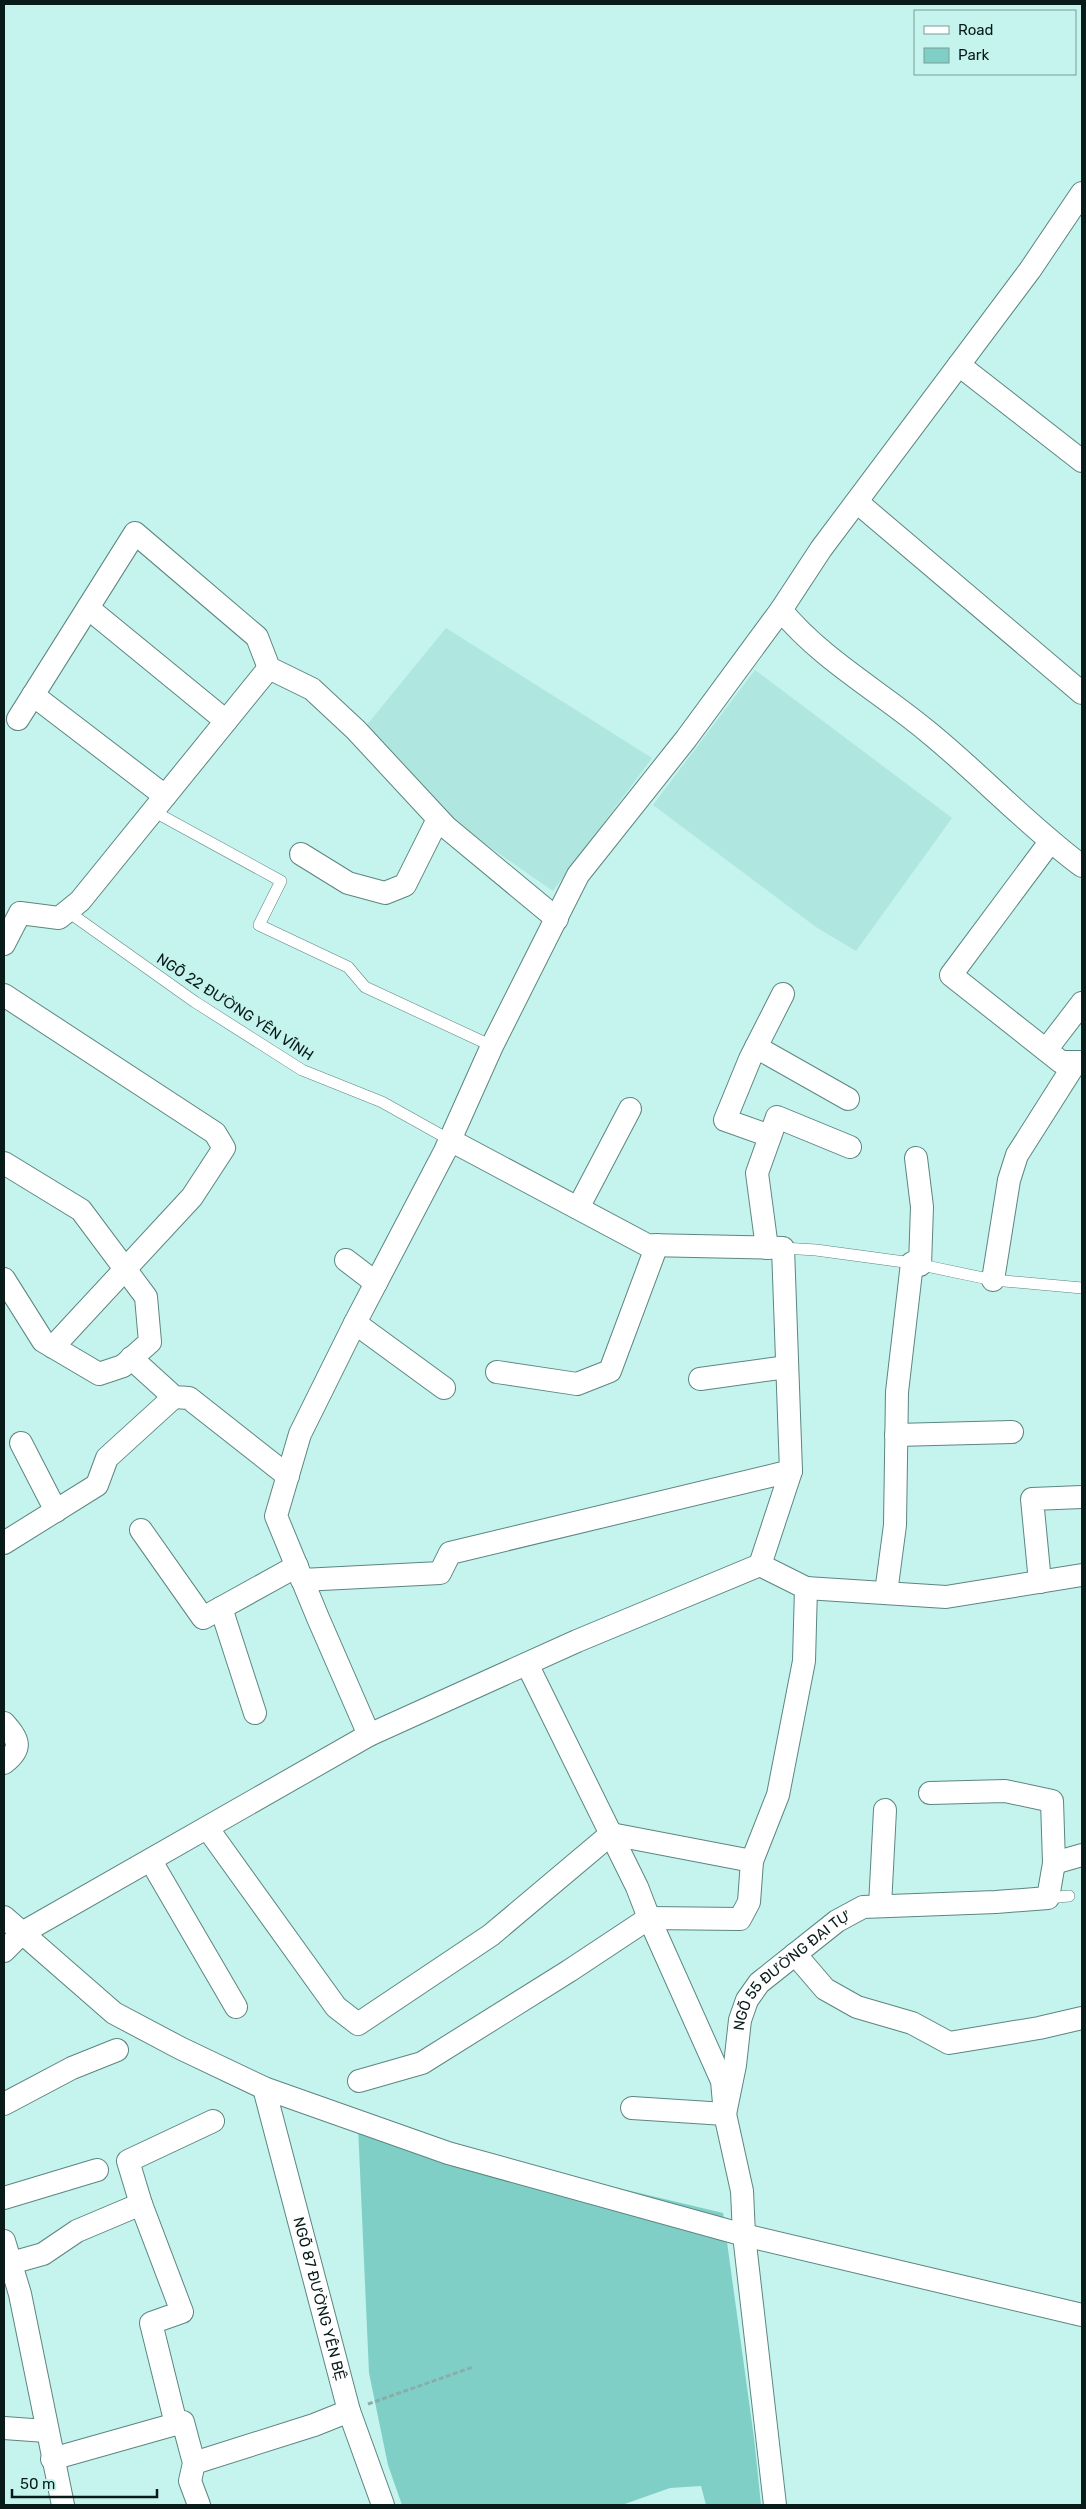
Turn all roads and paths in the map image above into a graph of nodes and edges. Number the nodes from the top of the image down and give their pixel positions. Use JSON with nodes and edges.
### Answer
{"nodes":[{"id":1,"x":1082,"y":193,"type":"edge"},
{"id":2,"x":959,"y":365,"type":"junction"},
{"id":3,"x":1082,"y":461,"type":"edge"},
{"id":4,"x":857,"y":502,"type":"junction"},
{"id":5,"x":88,"y":608,"type":"junction"},
{"id":6,"x":781,"y":610,"type":"junction"},
{"id":7,"x":269,"y":668,"type":"junction"},
{"id":8,"x":1082,"y":693,"type":"edge"},
{"id":9,"x":33,"y":695,"type":"junction"},
{"id":10,"x":18,"y":719,"type":"dead end"},
{"id":11,"x":226,"y":720,"type":"junction"},
{"id":12,"x":159,"y":803,"type":"junction"},
{"id":13,"x":438,"y":819,"type":"junction"},
{"id":14,"x":1050,"y":842,"type":"junction"},
{"id":15,"x":301,"y":854,"type":"dead end"},
{"id":16,"x":1082,"y":866,"type":"edge"},
{"id":17,"x":67,"y":912,"type":"junction"},
{"id":18,"x":557,"y":919,"type":"junction"},
{"id":19,"x":4,"y":944,"type":"edge"},
{"id":20,"x":783,"y":994,"type":"dead end"},
{"id":21,"x":4,"y":995,"type":"edge"},
{"id":22,"x":1082,"y":1002,"type":"edge"},
{"id":23,"x":492,"y":1046,"type":"junction"},
{"id":24,"x":756,"y":1047,"type":"junction"},
{"id":25,"x":1046,"y":1050,"type":"junction"},
{"id":26,"x":1079,"y":1062,"type":"edge"},
{"id":27,"x":848,"y":1099,"type":"dead end"},
{"id":28,"x":630,"y":1109,"type":"dead end"},
{"id":29,"x":770,"y":1136,"type":"junction"},
{"id":30,"x":450,"y":1140,"type":"junction"},
{"id":31,"x":850,"y":1147,"type":"dead end"},
{"id":32,"x":916,"y":1158,"type":"dead end"},
{"id":33,"x":4,"y":1163,"type":"edge"},
{"id":34,"x":578,"y":1208,"type":"junction"},
{"id":35,"x":657,"y":1245,"type":"junction"},
{"id":36,"x":775,"y":1248,"type":"junction"},
{"id":37,"x":346,"y":1260,"type":"dead end"},
{"id":38,"x":916,"y":1264,"type":"junction"},
{"id":39,"x":126,"y":1270,"type":"junction"},
{"id":40,"x":4,"y":1279,"type":"edge"},
{"id":41,"x":993,"y":1280,"type":"junction"},
{"id":42,"x":376,"y":1283,"type":"junction"},
{"id":43,"x":1082,"y":1288,"type":"edge"},
{"id":44,"x":355,"y":1323,"type":"junction"},
{"id":45,"x":53,"y":1347,"type":"junction"},
{"id":46,"x":131,"y":1358,"type":"junction"},
{"id":47,"x":787,"y":1367,"type":"junction"},
{"id":48,"x":497,"y":1372,"type":"dead end"},
{"id":49,"x":700,"y":1379,"type":"dead end"},
{"id":50,"x":444,"y":1388,"type":"dead end"},
{"id":51,"x":174,"y":1397,"type":"junction"},
{"id":52,"x":1012,"y":1432,"type":"dead end"},
{"id":53,"x":896,"y":1435,"type":"junction"},
{"id":54,"x":21,"y":1443,"type":"dead end"},
{"id":55,"x":791,"y":1471,"type":"junction"},
{"id":56,"x":288,"y":1476,"type":"junction"},
{"id":57,"x":1082,"y":1497,"type":"edge"},
{"id":58,"x":56,"y":1511,"type":"junction"},
{"id":59,"x":141,"y":1530,"type":"dead end"},
{"id":60,"x":4,"y":1544,"type":"edge"},
{"id":61,"x":760,"y":1565,"type":"junction"},
{"id":62,"x":299,"y":1573,"type":"junction"},
{"id":63,"x":1082,"y":1575,"type":"edge"},
{"id":64,"x":1040,"y":1582,"type":"junction"},
{"id":65,"x":806,"y":1588,"type":"junction"},
{"id":66,"x":886,"y":1593,"type":"junction"},
{"id":67,"x":222,"y":1608,"type":"junction"},
{"id":68,"x":528,"y":1664,"type":"junction"},
{"id":69,"x":255,"y":1713,"type":"dead end"},
{"id":70,"x":4,"y":1723,"type":"edge"},
{"id":71,"x":369,"y":1735,"type":"junction"},
{"id":72,"x":4,"y":1763,"type":"edge"},
{"id":73,"x":930,"y":1793,"type":"dead end"},
{"id":74,"x":885,"y":1810,"type":"dead end"},
{"id":75,"x":208,"y":1829,"type":"junction"},
{"id":76,"x":611,"y":1834,"type":"junction"},
{"id":77,"x":1082,"y":1855,"type":"edge"},
{"id":78,"x":151,"y":1861,"type":"junction"},
{"id":79,"x":752,"y":1861,"type":"junction"},
{"id":80,"x":1054,"y":1863,"type":"junction"},
{"id":81,"x":880,"y":1906,"type":"junction"},
{"id":82,"x":4,"y":1917,"type":"edge"},
{"id":83,"x":649,"y":1918,"type":"junction"},
{"id":84,"x":22,"y":1933,"type":"junction"},
{"id":85,"x":4,"y":1951,"type":"edge"},
{"id":86,"x":795,"y":1954,"type":"junction"},
{"id":87,"x":236,"y":2007,"type":"dead end"},
{"id":88,"x":1082,"y":2018,"type":"edge"},
{"id":89,"x":117,"y":2050,"type":"dead end"},
{"id":90,"x":359,"y":2081,"type":"dead end"},
{"id":91,"x":264,"y":2088,"type":"junction"},
{"id":92,"x":4,"y":2104,"type":"edge"},
{"id":93,"x":632,"y":2108,"type":"dead end"},
{"id":94,"x":725,"y":2114,"type":"junction"},
{"id":95,"x":213,"y":2122,"type":"dead end"},
{"id":96,"x":97,"y":2170,"type":"dead end"},
{"id":97,"x":4,"y":2198,"type":"edge"},
{"id":98,"x":140,"y":2204,"type":"junction"},
{"id":99,"x":744,"y":2235,"type":"junction"},
{"id":100,"x":4,"y":2241,"type":"edge"},
{"id":101,"x":10,"y":2263,"type":"junction"},
{"id":102,"x":1082,"y":2315,"type":"edge"},
{"id":103,"x":473,"y":2367,"type":"dead end"},
{"id":104,"x":349,"y":2411,"type":"junction"},
{"id":105,"x":176,"y":2424,"type":"junction"},
{"id":106,"x":4,"y":2428,"type":"edge"},
{"id":107,"x":46,"y":2431,"type":"junction"},
{"id":108,"x":52,"y":2459,"type":"junction"},
{"id":109,"x":194,"y":2462,"type":"junction"},
{"id":110,"x":63,"y":2505,"type":"edge"},
{"id":111,"x":199,"y":2505,"type":"edge"},
{"id":112,"x":383,"y":2505,"type":"edge"},
{"id":113,"x":775,"y":2505,"type":"edge"}],
"edges":[{"from":1,"to":2,"type":"street"},
{"from":2,"to":3,"type":"street"},
{"from":2,"to":4,"type":"street"},
{"from":4,"to":6,"type":"street"},
{"from":4,"to":8,"type":"street"},
{"from":5,"to":7,"type":"street"},
{"from":5,"to":9,"type":"street"},
{"from":5,"to":11,"type":"street"},
{"from":6,"to":14,"type":"street"},
{"from":6,"to":18,"type":"street"},
{"from":7,"to":11,"type":"street"},
{"from":7,"to":13,"type":"street"},
{"from":9,"to":10,"type":"street"},
{"from":9,"to":12,"type":"street"},
{"from":11,"to":12,"type":"street"},
{"from":12,"to":17,"type":"street"},
{"from":12,"to":23,"type":"lane"},
{"from":13,"to":15,"type":"street"},
{"from":13,"to":18,"type":"street"},
{"from":14,"to":16,"type":"street"},
{"from":14,"to":25,"type":"street"},
{"from":17,"to":19,"type":"street"},
{"from":17,"to":30,"type":"lane","name":"NGÕ 22 ĐƯỜNG YÊN VĨNH"},
{"from":18,"to":23,"type":"street"},
{"from":20,"to":24,"type":"street"},
{"from":21,"to":39,"type":"street"},
{"from":22,"to":25,"type":"street"},
{"from":23,"to":30,"type":"street"},
{"from":24,"to":27,"type":"street"},
{"from":24,"to":29,"type":"street"},
{"from":25,"to":26,"type":"street"},
{"from":26,"to":41,"type":"street"},
{"from":28,"to":34,"type":"street"},
{"from":29,"to":31,"type":"street"},
{"from":29,"to":36,"type":"street"},
{"from":30,"to":34,"type":"street"},
{"from":30,"to":42,"type":"street"},
{"from":32,"to":38,"type":"street"},
{"from":33,"to":39,"type":"street"},
{"from":34,"to":35,"type":"street"},
{"from":35,"to":36,"type":"street"},
{"from":35,"to":48,"type":"street"},
{"from":36,"to":38,"type":"lane"},
{"from":36,"to":47,"type":"street"},
{"from":37,"to":42,"type":"street"},
{"from":38,"to":41,"type":"lane"},
{"from":38,"to":53,"type":"street"},
{"from":39,"to":45,"type":"street"},
{"from":39,"to":46,"type":"street"},
{"from":40,"to":45,"type":"street"},
{"from":41,"to":43,"type":"lane"},
{"from":42,"to":44,"type":"street"},
{"from":44,"to":50,"type":"street"},
{"from":44,"to":56,"type":"street"},
{"from":45,"to":46,"type":"street"},
{"from":46,"to":51,"type":"street"},
{"from":47,"to":49,"type":"street"},
{"from":47,"to":55,"type":"street"},
{"from":51,"to":56,"type":"street"},
{"from":51,"to":58,"type":"street"},
{"from":52,"to":53,"type":"street"},
{"from":53,"to":66,"type":"street"},
{"from":54,"to":58,"type":"street"},
{"from":55,"to":61,"type":"street"},
{"from":55,"to":62,"type":"street"},
{"from":56,"to":62,"type":"street"},
{"from":57,"to":64,"type":"street"},
{"from":58,"to":60,"type":"street"},
{"from":59,"to":67,"type":"street"},
{"from":61,"to":65,"type":"street"},
{"from":61,"to":68,"type":"street"},
{"from":62,"to":67,"type":"street"},
{"from":62,"to":71,"type":"street"},
{"from":63,"to":64,"type":"street"},
{"from":64,"to":66,"type":"street"},
{"from":65,"to":66,"type":"street"},
{"from":65,"to":79,"type":"street"},
{"from":67,"to":69,"type":"street"},
{"from":68,"to":71,"type":"street"},
{"from":68,"to":76,"type":"street"},
{"from":70,"to":72,"type":"street"},
{"from":71,"to":75,"type":"street"},
{"from":73,"to":80,"type":"street","name":"NGÕ 55 ĐƯỜNG ĐẠI TỰ"},
{"from":74,"to":81,"type":"street"},
{"from":75,"to":76,"type":"street"},
{"from":75,"to":78,"type":"street"},
{"from":76,"to":79,"type":"street"},
{"from":76,"to":83,"type":"street"},
{"from":77,"to":80,"type":"street"},
{"from":78,"to":84,"type":"street"},
{"from":78,"to":87,"type":"street"},
{"from":79,"to":83,"type":"street"},
{"from":80,"to":81,"type":"street","name":"NGÕ 55 ĐƯỜNG ĐẠI TỰ"},
{"from":81,"to":86,"type":"street","name":"NGÕ 55 ĐƯỜNG ĐẠI TỰ"},
{"from":82,"to":84,"type":"street"},
{"from":83,"to":90,"type":"street"},
{"from":83,"to":94,"type":"street"},
{"from":84,"to":85,"type":"street"},
{"from":84,"to":91,"type":"street"},
{"from":86,"to":88,"type":"street"},
{"from":86,"to":94,"type":"street","name":"NGÕ 55 ĐƯỜNG ĐẠI TỰ"},
{"from":89,"to":92,"type":"street"},
{"from":91,"to":99,"type":"street"},
{"from":91,"to":104,"type":"street","name":"NGÕ 87 ĐƯỜNG YÊN BỆ"},
{"from":93,"to":94,"type":"street"},
{"from":94,"to":99,"type":"street"},
{"from":95,"to":98,"type":"street"},
{"from":96,"to":97,"type":"street"},
{"from":98,"to":101,"type":"street"},
{"from":98,"to":105,"type":"street"},
{"from":99,"to":102,"type":"street"},
{"from":99,"to":113,"type":"street"},
{"from":100,"to":101,"type":"street"},
{"from":101,"to":107,"type":"street"},
{"from":103,"to":104,"type":"path"},
{"from":104,"to":109,"type":"street"},
{"from":104,"to":112,"type":"street","name":"NGÕ 87 ĐƯỜNG YÊN BỆ"},
{"from":105,"to":108,"type":"street"},
{"from":105,"to":109,"type":"street"},
{"from":106,"to":107,"type":"street"},
{"from":107,"to":108,"type":"street"},
{"from":108,"to":110,"type":"street"},
{"from":109,"to":111,"type":"street"}]}
